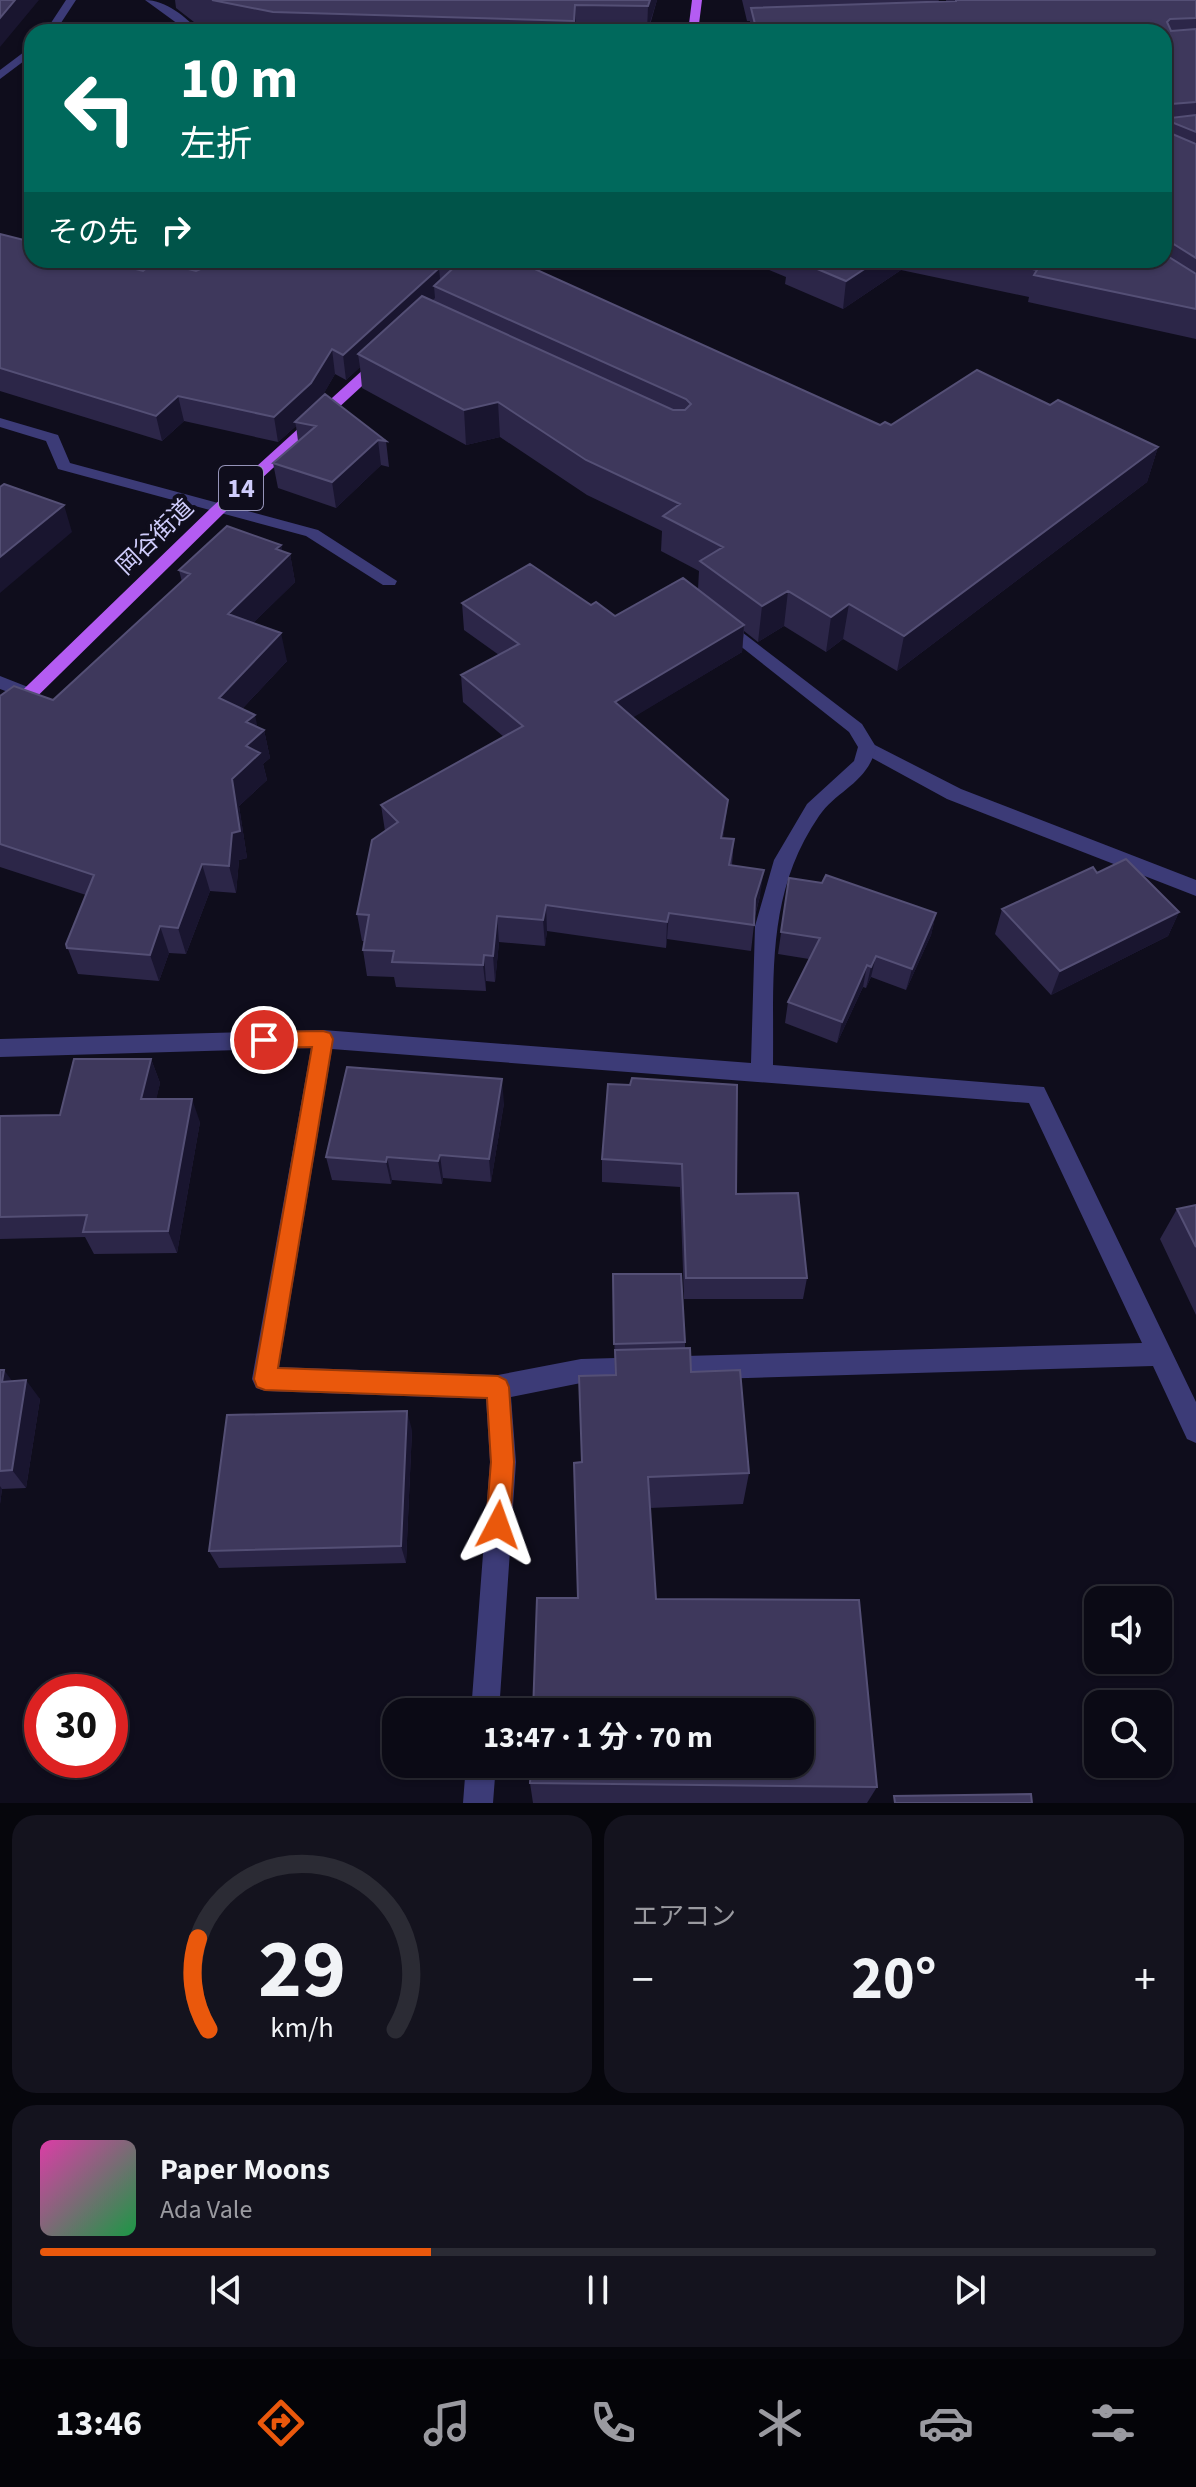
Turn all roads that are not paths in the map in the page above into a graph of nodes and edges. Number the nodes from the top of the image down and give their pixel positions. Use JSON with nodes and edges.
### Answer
{"nodes":[{"id":1,"x":71,"y":0,"type":"edge"},
{"id":2,"x":150,"y":0,"type":"edge"},
{"id":3,"x":697,"y":0,"type":"edge"},
{"id":4,"x":55,"y":24,"type":"edge"},
{"id":5,"x":186,"y":24,"type":"edge"},
{"id":6,"x":695,"y":24,"type":"edge"},
{"id":7,"x":24,"y":56,"type":"edge"},
{"id":8,"x":0,"y":76,"type":"edge"},
{"id":9,"x":390,"y":352,"type":"edge"},
{"id":10,"x":0,"y":422,"type":"edge"},
{"id":11,"x":218,"y":510,"type":"junction"},
{"id":12,"x":389,"y":581,"type":"dead end"},
{"id":13,"x":709,"y":614,"type":"edge"},
{"id":14,"x":0,"y":682,"type":"edge"},
{"id":15,"x":27,"y":693,"type":"junction"},
{"id":16,"x":0,"y":723,"type":"edge"},
{"id":17,"x":867,"y":747,"type":"junction"},
{"id":18,"x":1196,"y":888,"type":"edge"},
{"id":19,"x":323,"y":1039,"type":"junction"},
{"id":20,"x":0,"y":1048,"type":"edge"},
{"id":21,"x":762,"y":1073,"type":"junction"},
{"id":22,"x":1162,"y":1354,"type":"junction"},
{"id":23,"x":498,"y":1387,"type":"junction"},
{"id":24,"x":1196,"y":1430,"type":"edge"},
{"id":25,"x":486,"y":1698,"type":"edge"},
{"id":26,"x":480,"y":1778,"type":"edge"},
{"id":27,"x":478,"y":1803,"type":"edge"}],
"edges":[{"from":1,"to":4,"type":"street"},
{"from":2,"to":5,"type":"street"},
{"from":3,"to":6,"type":"main road"},
{"from":7,"to":8,"type":"street"},
{"from":9,"to":11,"type":"main road","name":"岡谷街道","number":"14"},
{"from":10,"to":11,"type":"street"},
{"from":11,"to":12,"type":"street"},
{"from":11,"to":15,"type":"main road","name":"岡谷街道","number":"14"},
{"from":13,"to":17,"type":"street"},
{"from":14,"to":15,"type":"street"},
{"from":15,"to":16,"type":"main road","name":"岡谷街道","number":"14"},
{"from":17,"to":18,"type":"street"},
{"from":17,"to":21,"type":"street"},
{"from":19,"to":20,"type":"street"},
{"from":19,"to":21,"type":"street"},
{"from":19,"to":23,"type":"street"},
{"from":21,"to":22,"type":"street"},
{"from":22,"to":23,"type":"street"},
{"from":22,"to":24,"type":"street"},
{"from":23,"to":25,"type":"street"},
{"from":26,"to":27,"type":"street"}]}
